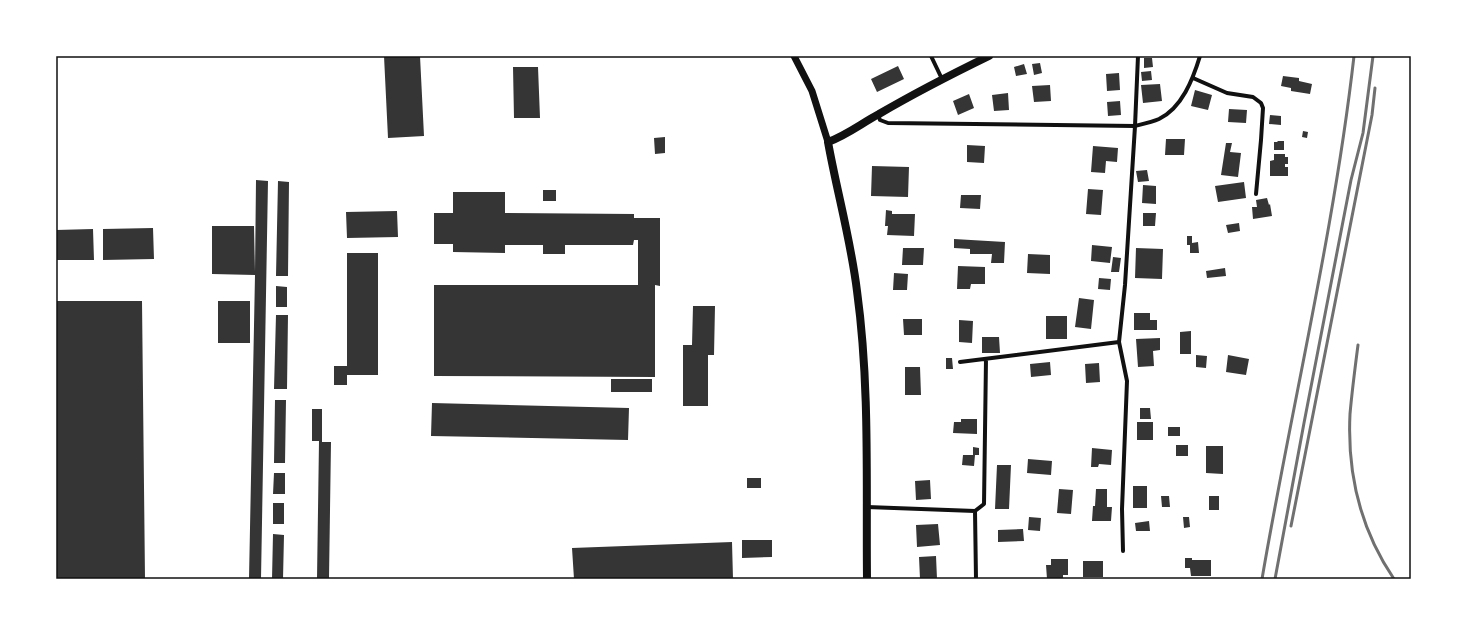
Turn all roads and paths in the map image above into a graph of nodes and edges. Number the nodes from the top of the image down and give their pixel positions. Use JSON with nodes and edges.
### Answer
{"nodes":[{"id":1,"x":794,"y":56,"type":"edge"},
{"id":2,"x":931,"y":56,"type":"edge"},
{"id":3,"x":989,"y":56,"type":"edge"},
{"id":4,"x":1138,"y":56,"type":"edge"},
{"id":5,"x":1200,"y":56,"type":"edge"},
{"id":6,"x":1193,"y":78,"type":"junction"},
{"id":7,"x":942,"y":79,"type":"junction"},
{"id":8,"x":878,"y":114,"type":"junction"},
{"id":9,"x":1135,"y":126,"type":"junction"},
{"id":10,"x":828,"y":142,"type":"junction"},
{"id":11,"x":1256,"y":194,"type":"dead end"},
{"id":12,"x":1119,"y":342,"type":"junction"},
{"id":13,"x":986,"y":360,"type":"junction"},
{"id":14,"x":960,"y":362,"type":"dead end"},
{"id":15,"x":866,"y":507,"type":"junction"},
{"id":16,"x":976,"y":511,"type":"junction"},
{"id":17,"x":1123,"y":551,"type":"dead end"},
{"id":18,"x":867,"y":579,"type":"edge"},
{"id":19,"x":976,"y":579,"type":"edge"}],
"edges":[{"from":1,"to":10,"type":"street"},
{"from":2,"to":7,"type":"street"},
{"from":3,"to":7,"type":"main road"},
{"from":4,"to":9,"type":"street"},
{"from":5,"to":6,"type":"street"},
{"from":6,"to":9,"type":"street"},
{"from":6,"to":11,"type":"street"},
{"from":7,"to":8,"type":"main road"},
{"from":8,"to":9,"type":"street"},
{"from":8,"to":10,"type":"main road"},
{"from":9,"to":12,"type":"street"},
{"from":10,"to":15,"type":"main road"},
{"from":12,"to":13,"type":"street"},
{"from":12,"to":17,"type":"street"},
{"from":13,"to":14,"type":"street"},
{"from":13,"to":16,"type":"street"},
{"from":15,"to":16,"type":"street"},
{"from":15,"to":18,"type":"main road"},
{"from":16,"to":19,"type":"street"}]}
